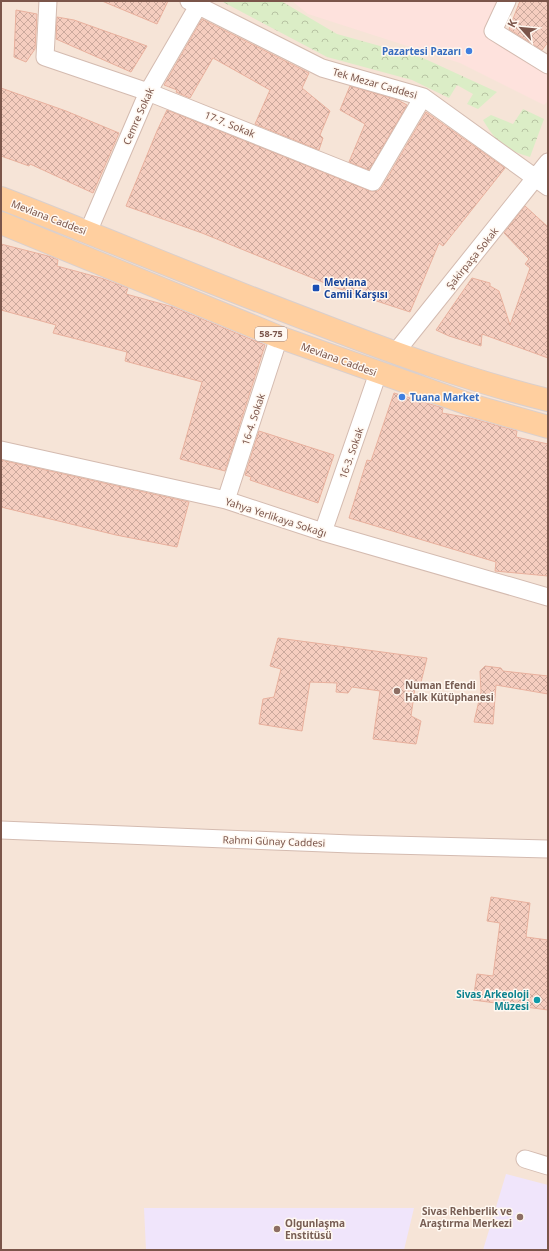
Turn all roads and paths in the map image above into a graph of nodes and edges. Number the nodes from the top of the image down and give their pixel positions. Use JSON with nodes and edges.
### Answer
{"nodes":[{"id":1,"x":48,"y":1,"type":"edge"},
{"id":2,"x":507,"y":1,"type":"edge"},
{"id":3,"x":193,"y":3,"type":"edge"},
{"id":4,"x":548,"y":65,"type":"edge"},
{"id":5,"x":148,"y":92,"type":"junction"},
{"id":6,"x":423,"y":97,"type":"junction"},
{"id":7,"x":548,"y":162,"type":"edge"},
{"id":8,"x":542,"y":183,"type":"edge"},
{"id":9,"x":1,"y":198,"type":"edge"},
{"id":10,"x":1,"y":223,"type":"edge"},
{"id":11,"x":88,"y":232,"type":"junction"},
{"id":12,"x":279,"y":337,"type":"junction"},
{"id":13,"x":395,"y":353,"type":"junction"},
{"id":14,"x":378,"y":373,"type":"junction"},
{"id":15,"x":548,"y":400,"type":"edge"},
{"id":16,"x":548,"y":427,"type":"edge"},
{"id":17,"x":1,"y":450,"type":"edge"},
{"id":18,"x":226,"y":500,"type":"junction"},
{"id":19,"x":323,"y":532,"type":"junction"},
{"id":20,"x":548,"y":597,"type":"edge"},
{"id":21,"x":1,"y":830,"type":"edge"},
{"id":22,"x":548,"y":849,"type":"edge"},
{"id":23,"x":525,"y":1159,"type":"dead end"},
{"id":24,"x":548,"y":1166,"type":"edge"}],
"edges":[{"from":1,"to":5,"type":"street","name":"17-7. Sokak"},
{"from":2,"to":4,"type":"street"},
{"from":3,"to":5,"type":"street","name":"Cemre Sokak"},
{"from":3,"to":6,"type":"street","name":"Tek Mezar Caddesi"},
{"from":5,"to":6,"type":"street","name":"17-7. Sokak"},
{"from":5,"to":11,"type":"street","name":"Cemre Sokak"},
{"from":6,"to":8,"type":"street","name":"Tek Mezar Caddesi"},
{"from":7,"to":8,"type":"street","name":"Şakirpaşa Sokak"},
{"from":8,"to":13,"type":"street","name":"Şakirpaşa Sokak"},
{"from":9,"to":11,"type":"main road","name":"Mevlana Caddesi","number":"58-75"},
{"from":10,"to":12,"type":"main road","name":"Mevlana Caddesi","number":"58-75"},
{"from":11,"to":13,"type":"main road","name":"Mevlana Caddesi","number":"58-75"},
{"from":12,"to":14,"type":"main road","name":"Mevlana Caddesi","number":"58-75"},
{"from":12,"to":18,"type":"street","name":"16-4. Sokak"},
{"from":13,"to":15,"type":"main road","name":"Mevlana Caddesi","number":"58-75"},
{"from":14,"to":16,"type":"main road","name":"Mevlana Caddesi","number":"58-75"},
{"from":14,"to":19,"type":"street","name":"16-3. Sokak"},
{"from":17,"to":18,"type":"street","name":"Yahya Yerlikaya Sokağı"},
{"from":18,"to":19,"type":"street","name":"Yahya Yerlikaya Sokağı"},
{"from":19,"to":20,"type":"street","name":"Yahya Yerlikaya Sokağı"},
{"from":21,"to":22,"type":"street","name":"Rahmi Günay Caddesi"},
{"from":23,"to":24,"type":"street"}]}
